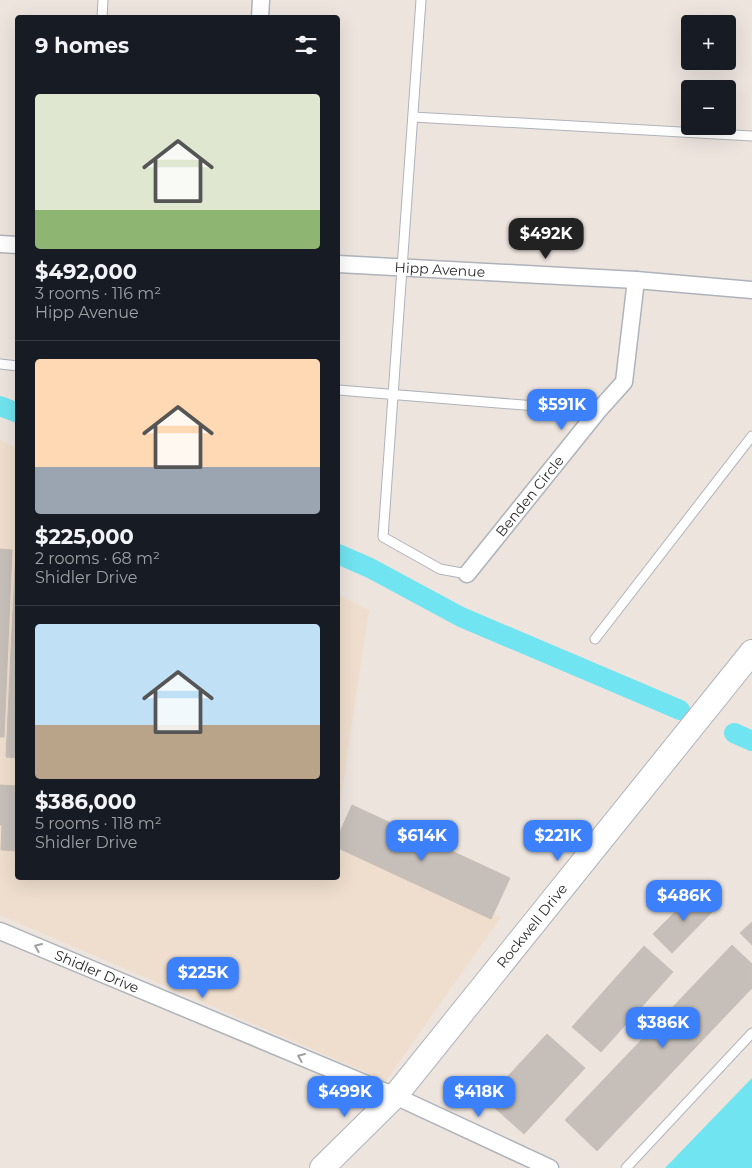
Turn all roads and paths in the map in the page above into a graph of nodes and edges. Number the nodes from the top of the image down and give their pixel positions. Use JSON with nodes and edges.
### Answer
{"nodes":[{"id":1,"x":103,"y":0,"type":"edge"},
{"id":2,"x":261,"y":0,"type":"edge"},
{"id":3,"x":421,"y":0,"type":"edge"},
{"id":4,"x":102,"y":15,"type":"edge"},
{"id":5,"x":260,"y":15,"type":"edge"},
{"id":6,"x":413,"y":117,"type":"junction"},
{"id":7,"x":752,"y":136,"type":"edge"},
{"id":8,"x":0,"y":244,"type":"edge"},
{"id":9,"x":15,"y":245,"type":"edge"},
{"id":10,"x":340,"y":264,"type":"edge"},
{"id":11,"x":402,"y":269,"type":"junction"},
{"id":12,"x":636,"y":280,"type":"junction"},
{"id":13,"x":752,"y":290,"type":"edge"},
{"id":14,"x":0,"y":364,"type":"edge"},
{"id":15,"x":15,"y":366,"type":"edge"},
{"id":16,"x":340,"y":390,"type":"edge"},
{"id":17,"x":394,"y":394,"type":"junction"},
{"id":18,"x":598,"y":411,"type":"junction"},
{"id":19,"x":752,"y":436,"type":"edge"},
{"id":20,"x":468,"y":574,"type":"joint"},
{"id":21,"x":595,"y":639,"type":"dead end"},
{"id":22,"x":752,"y":652,"type":"edge"},
{"id":23,"x":0,"y":931,"type":"edge"},
{"id":24,"x":752,"y":1033,"type":"edge"},
{"id":25,"x":395,"y":1096,"type":"junction"},
{"id":26,"x":330,"y":1165,"type":"edge"},
{"id":27,"x":550,"y":1168,"type":"edge"},
{"id":28,"x":626,"y":1168,"type":"edge"}],
"edges":[{"from":1,"to":4,"type":"lane"},
{"from":2,"to":5,"type":"street"},
{"from":3,"to":6,"type":"lane"},
{"from":6,"to":7,"type":"lane"},
{"from":6,"to":11,"type":"lane"},
{"from":8,"to":9,"type":"street"},
{"from":10,"to":11,"type":"street","name":"Hipp Avenue"},
{"from":11,"to":12,"type":"street","name":"Hipp Avenue"},
{"from":11,"to":17,"type":"lane"},
{"from":12,"to":13,"type":"street","name":"Hipp Avenue"},
{"from":12,"to":18,"type":"street","name":"Benden Circle"},
{"from":14,"to":15,"type":"lane"},
{"from":16,"to":17,"type":"lane"},
{"from":17,"to":18,"type":"lane"},
{"from":17,"to":20,"type":"lane"},
{"from":18,"to":20,"type":"street","name":"Benden Circle"},
{"from":19,"to":21,"type":"lane"},
{"from":22,"to":25,"type":"street","name":"Rockwell Drive"},
{"from":25,"to":23,"type":"street","name":"Shidler Drive","one_way":true},
{"from":24,"to":28,"type":"lane"},
{"from":25,"to":26,"type":"street","name":"Rockwell Drive"},
{"from":25,"to":27,"type":"street","name":"Shidler Drive"}]}
